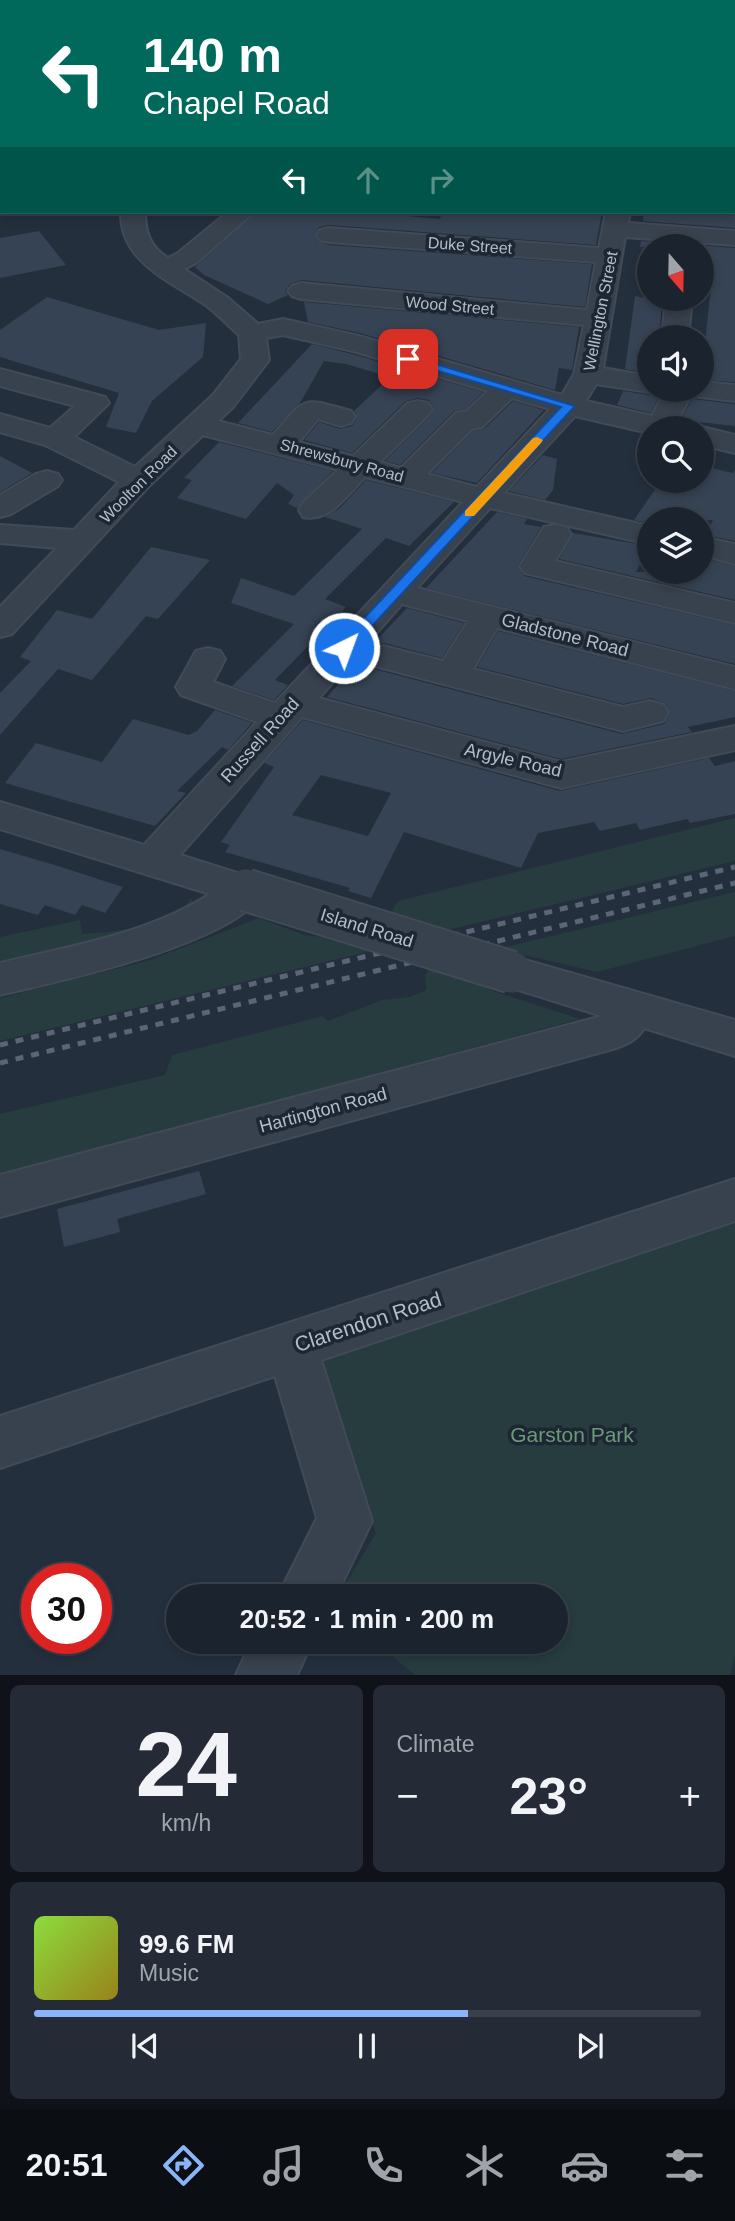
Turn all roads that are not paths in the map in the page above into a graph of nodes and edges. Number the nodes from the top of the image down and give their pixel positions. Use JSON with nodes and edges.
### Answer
{"nodes":[{"id":1,"x":133,"y":214,"type":"edge"},
{"id":2,"x":240,"y":214,"type":"edge"},
{"id":3,"x":339,"y":214,"type":"edge"},
{"id":4,"x":617,"y":220,"type":"edge"},
{"id":5,"x":663,"y":234,"type":"edge"},
{"id":6,"x":329,"y":235,"type":"junction"},
{"id":7,"x":735,"y":238,"type":"edge"},
{"id":8,"x":714,"y":239,"type":"edge"},
{"id":9,"x":611,"y":256,"type":"junction"},
{"id":10,"x":166,"y":269,"type":"junction"},
{"id":11,"x":310,"y":273,"type":"junction"},
{"id":12,"x":599,"y":319,"type":"junction"},
{"id":13,"x":283,"y":327,"type":"junction"},
{"id":14,"x":252,"y":333,"type":"junction"},
{"id":15,"x":588,"y":374,"type":"junction"},
{"id":16,"x":0,"y":377,"type":"edge"},
{"id":17,"x":637,"y":382,"type":"edge"},
{"id":18,"x":507,"y":388,"type":"junction"},
{"id":19,"x":714,"y":391,"type":"edge"},
{"id":20,"x":735,"y":393,"type":"edge"},
{"id":21,"x":569,"y":406,"type":"junction"},
{"id":22,"x":418,"y":409,"type":"dead end"},
{"id":23,"x":341,"y":417,"type":"dead end"},
{"id":24,"x":637,"y":421,"type":"edge"},
{"id":25,"x":0,"y":422,"type":"edge"},
{"id":26,"x":199,"y":425,"type":"junction"},
{"id":27,"x":55,"y":439,"type":"junction"},
{"id":28,"x":714,"y":439,"type":"edge"},
{"id":29,"x":281,"y":444,"type":"junction"},
{"id":30,"x":735,"y":444,"type":"edge"},
{"id":31,"x":359,"y":464,"type":"junction"},
{"id":32,"x":408,"y":477,"type":"junction"},
{"id":33,"x":47,"y":480,"type":"dead end"},
{"id":34,"x":138,"y":480,"type":"junction"},
{"id":35,"x":484,"y":498,"type":"junction"},
{"id":36,"x":0,"y":508,"type":"edge"},
{"id":37,"x":314,"y":510,"type":"dead end"},
{"id":38,"x":637,"y":532,"type":"edge"},
{"id":39,"x":0,"y":534,"type":"edge"},
{"id":40,"x":555,"y":534,"type":"dead end"},
{"id":41,"x":82,"y":540,"type":"junction"},
{"id":42,"x":714,"y":549,"type":"edge"},
{"id":43,"x":735,"y":554,"type":"edge"},
{"id":44,"x":395,"y":592,"type":"junction"},
{"id":45,"x":735,"y":612,"type":"edge"},
{"id":46,"x":4,"y":616,"type":"edge"},
{"id":47,"x":488,"y":616,"type":"junction"},
{"id":48,"x":383,"y":657,"type":"dead end"},
{"id":49,"x":208,"y":659,"type":"dead end"},
{"id":50,"x":453,"y":674,"type":"junction"},
{"id":51,"x":735,"y":678,"type":"edge"},
{"id":52,"x":287,"y":710,"type":"junction"},
{"id":53,"x":650,"y":713,"type":"dead end"},
{"id":54,"x":735,"y":738,"type":"edge"},
{"id":55,"x":0,"y":815,"type":"edge"},
{"id":56,"x":152,"y":861,"type":"junction"},
{"id":57,"x":246,"y":890,"type":"junction"},
{"id":58,"x":0,"y":979,"type":"edge"},
{"id":59,"x":635,"y":1007,"type":"junction"},
{"id":60,"x":735,"y":1038,"type":"edge"},
{"id":61,"x":0,"y":1196,"type":"edge"},
{"id":62,"x":735,"y":1200,"type":"edge"},
{"id":63,"x":292,"y":1348,"type":"junction"},
{"id":64,"x":0,"y":1442,"type":"edge"},
{"id":65,"x":312,"y":1584,"type":"edge"},
{"id":66,"x":276,"y":1654,"type":"edge"},
{"id":67,"x":265,"y":1675,"type":"edge"}],
"edges":[{"from":1,"to":10,"type":"street"},
{"from":2,"to":10,"type":"street"},
{"from":3,"to":6,"type":"street"},
{"from":4,"to":5,"type":"street"},
{"from":4,"to":9,"type":"street","name":"Wellington Street"},
{"from":6,"to":9,"type":"street","name":"Duke Street"},
{"from":6,"to":11,"type":"street"},
{"from":7,"to":8,"type":"street"},
{"from":9,"to":12,"type":"street","name":"Wellington Street"},
{"from":10,"to":14,"type":"street"},
{"from":11,"to":12,"type":"street","name":"Wood Street"},
{"from":11,"to":13,"type":"street"},
{"from":12,"to":15,"type":"street","name":"Wellington Street"},
{"from":13,"to":14,"type":"street"},
{"from":13,"to":18,"type":"street"},
{"from":14,"to":26,"type":"street","name":"Woolton Road"},
{"from":15,"to":17,"type":"street"},
{"from":15,"to":21,"type":"street","name":"Wellington Street"},
{"from":16,"to":27,"type":"street"},
{"from":18,"to":21,"type":"street"},
{"from":18,"to":32,"type":"street"},
{"from":19,"to":20,"type":"street"},
{"from":21,"to":24,"type":"street"},
{"from":21,"to":35,"type":"street","name":"Russell Road"},
{"from":22,"to":31,"type":"street"},
{"from":23,"to":29,"type":"street"},
{"from":25,"to":27,"type":"street"},
{"from":26,"to":29,"type":"street","name":"Shrewsbury Road"},
{"from":26,"to":34,"type":"street","name":"Woolton Road"},
{"from":27,"to":34,"type":"street"},
{"from":28,"to":30,"type":"street"},
{"from":29,"to":31,"type":"street","name":"Shrewsbury Road"},
{"from":31,"to":32,"type":"street","name":"Shrewsbury Road"},
{"from":31,"to":37,"type":"street"},
{"from":32,"to":35,"type":"street","name":"Shrewsbury Road"},
{"from":33,"to":36,"type":"street"},
{"from":34,"to":41,"type":"street","name":"Woolton Road"},
{"from":35,"to":38,"type":"street","name":"Shrewsbury Road"},
{"from":35,"to":44,"type":"street","name":"Russell Road"},
{"from":39,"to":41,"type":"street"},
{"from":40,"to":45,"type":"street"},
{"from":41,"to":46,"type":"street","name":"Woolton Road"},
{"from":42,"to":43,"type":"street"},
{"from":44,"to":47,"type":"street","name":"Gladstone Road"},
{"from":44,"to":52,"type":"street","name":"Russell Road"},
{"from":47,"to":50,"type":"street"},
{"from":47,"to":51,"type":"street","name":"Gladstone Road"},
{"from":48,"to":50,"type":"street"},
{"from":49,"to":52,"type":"street","name":"Argyle Road"},
{"from":50,"to":53,"type":"street"},
{"from":52,"to":54,"type":"street","name":"Argyle Road"},
{"from":52,"to":56,"type":"street","name":"Russell Road"},
{"from":55,"to":56,"type":"street","name":"Island Road"},
{"from":56,"to":57,"type":"street","name":"Island Road"},
{"from":57,"to":58,"type":"street"},
{"from":57,"to":59,"type":"street","name":"Island Road","bridge":true},
{"from":59,"to":60,"type":"street","name":"Island Road"},
{"from":59,"to":61,"type":"street","name":"Hartington Road"},
{"from":62,"to":63,"type":"street","name":"Clarendon Road"},
{"from":63,"to":64,"type":"street","name":"Clarendon Road"},
{"from":63,"to":65,"type":"street"},
{"from":66,"to":67,"type":"street"}]}
